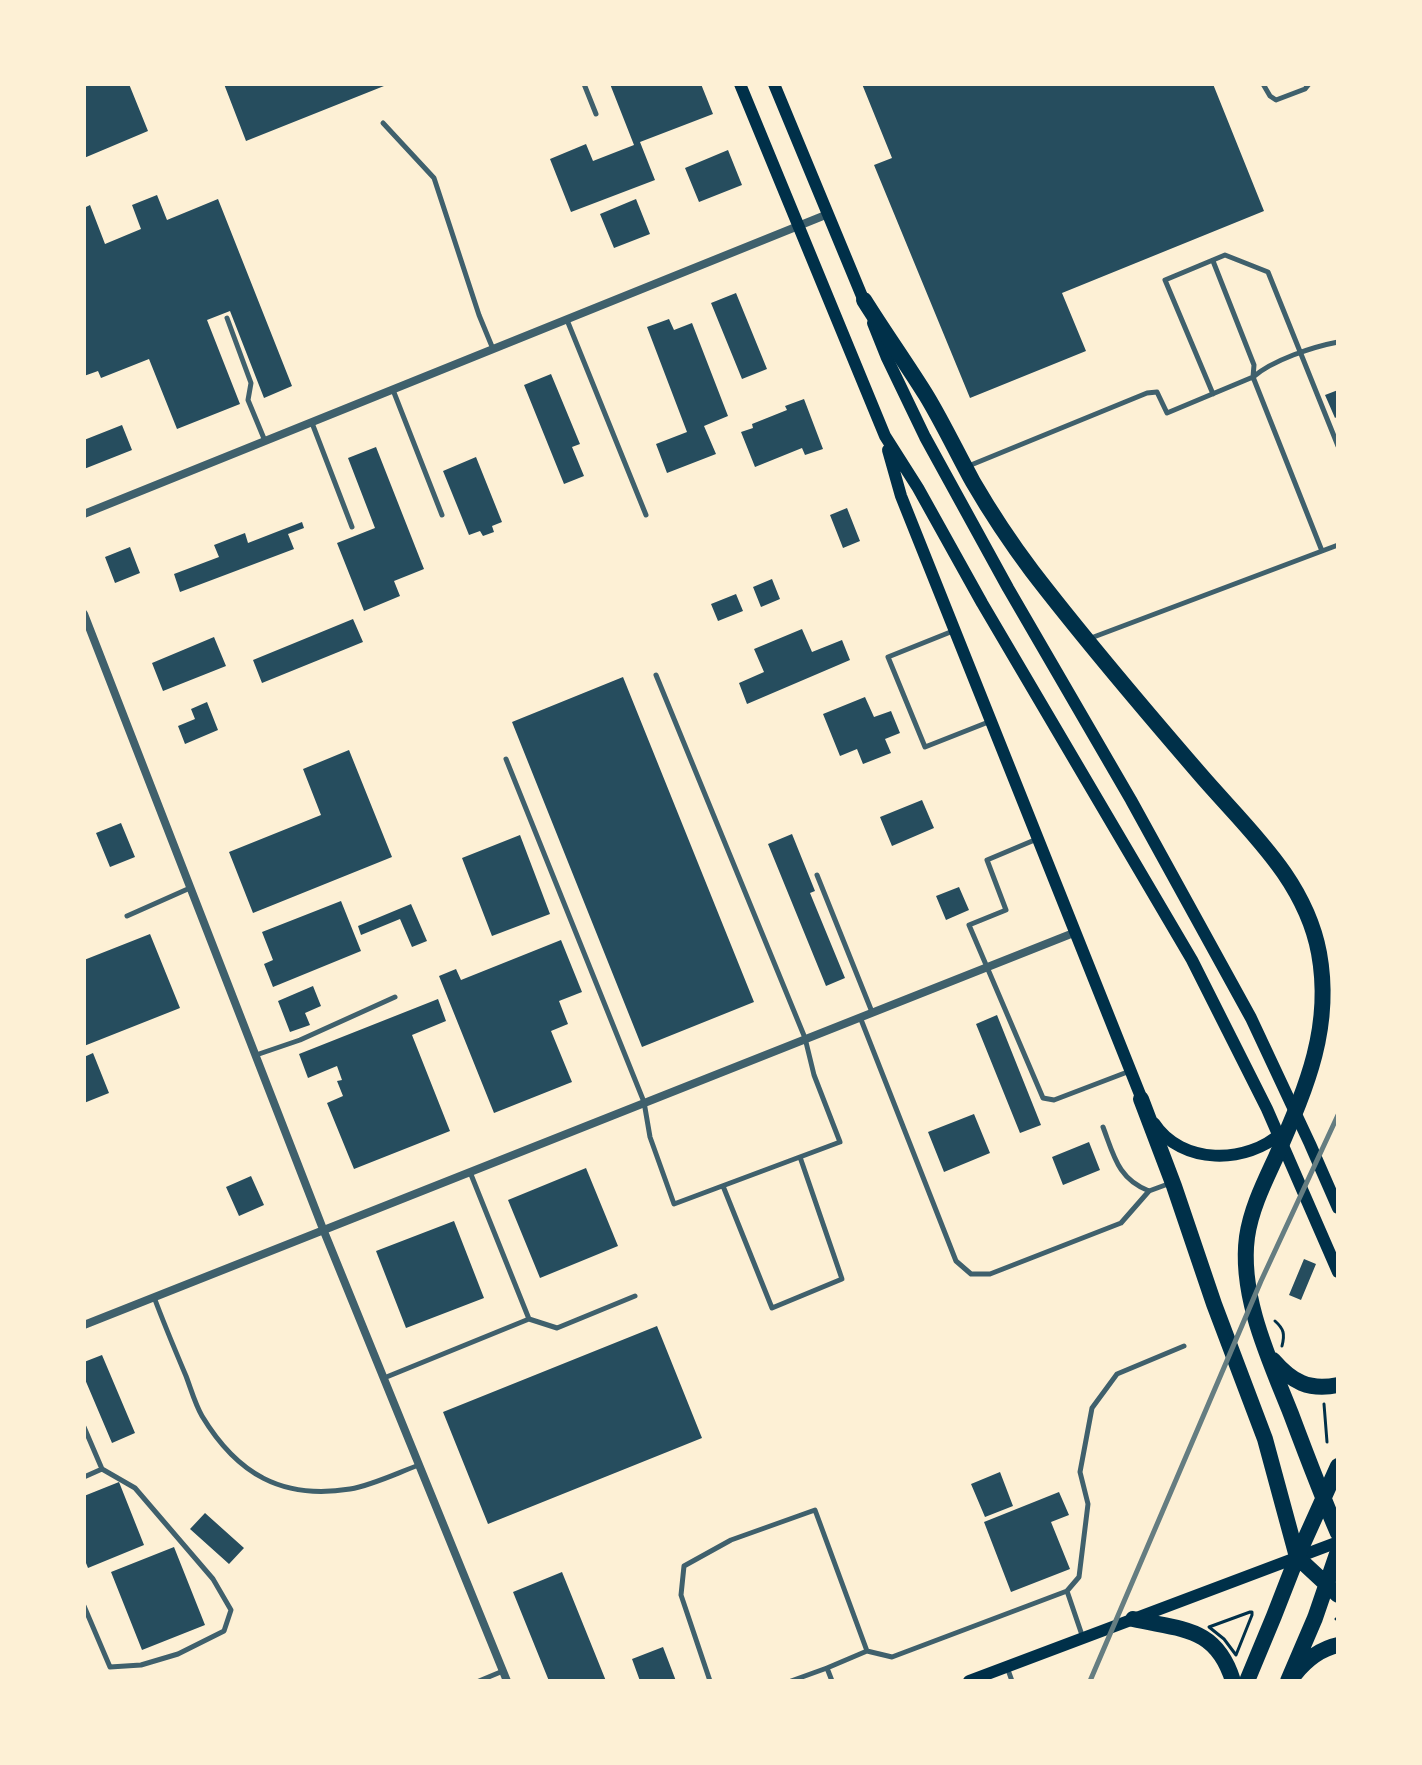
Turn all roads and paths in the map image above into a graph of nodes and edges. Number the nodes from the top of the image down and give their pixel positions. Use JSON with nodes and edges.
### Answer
{"nodes":[{"id":1,"x":584,"y":84,"type":"edge"},
{"id":2,"x":740,"y":84,"type":"edge"},
{"id":3,"x":774,"y":84,"type":"edge"},
{"id":4,"x":1263,"y":84,"type":"edge"},
{"id":5,"x":1309,"y":84,"type":"edge"},
{"id":6,"x":596,"y":114,"type":"dead end"},
{"id":7,"x":383,"y":123,"type":"dead end"},
{"id":8,"x":828,"y":214,"type":"junction"},
{"id":9,"x":797,"y":226,"type":"junction"},
{"id":10,"x":1213,"y":261,"type":"junction"},
{"id":11,"x":864,"y":300,"type":"junction"},
{"id":12,"x":227,"y":318,"type":"dead end"},
{"id":13,"x":567,"y":319,"type":"junction"},
{"id":14,"x":1338,"y":342,"type":"edge"},
{"id":15,"x":493,"y":349,"type":"junction"},
{"id":16,"x":1300,"y":353,"type":"junction"},
{"id":17,"x":1253,"y":377,"type":"junction"},
{"id":18,"x":393,"y":389,"type":"junction"},
{"id":19,"x":1213,"y":394,"type":"junction"},
{"id":20,"x":311,"y":422,"type":"junction"},
{"id":21,"x":885,"y":436,"type":"junction"},
{"id":22,"x":265,"y":441,"type":"junction"},
{"id":23,"x":1338,"y":446,"type":"edge"},
{"id":24,"x":965,"y":467,"type":"junction"},
{"id":25,"x":84,"y":514,"type":"edge"},
{"id":26,"x":442,"y":515,"type":"dead end"},
{"id":27,"x":646,"y":515,"type":"dead end"},
{"id":28,"x":352,"y":527,"type":"dead end"},
{"id":29,"x":1338,"y":545,"type":"edge"},
{"id":30,"x":1322,"y":551,"type":"junction"},
{"id":31,"x":84,"y":614,"type":"edge"},
{"id":32,"x":954,"y":630,"type":"junction"},
{"id":33,"x":1087,"y":640,"type":"junction"},
{"id":34,"x":656,"y":675,"type":"dead end"},
{"id":35,"x":991,"y":721,"type":"junction"},
{"id":36,"x":506,"y":759,"type":"dead end"},
{"id":37,"x":1038,"y":838,"type":"junction"},
{"id":38,"x":817,"y":875,"type":"dead end"},
{"id":39,"x":191,"y":888,"type":"junction"},
{"id":40,"x":127,"y":916,"type":"dead end"},
{"id":41,"x":1076,"y":932,"type":"junction"},
{"id":42,"x":988,"y":967,"type":"junction"},
{"id":43,"x":395,"y":997,"type":"dead end"},
{"id":44,"x":872,"y":1012,"type":"junction"},
{"id":45,"x":860,"y":1017,"type":"junction"},
{"id":46,"x":805,"y":1038,"type":"junction"},
{"id":47,"x":256,"y":1055,"type":"junction"},
{"id":48,"x":1130,"y":1071,"type":"junction"},
{"id":49,"x":1141,"y":1099,"type":"junction"},
{"id":50,"x":644,"y":1102,"type":"junction"},
{"id":51,"x":1292,"y":1121,"type":"junction"},
{"id":52,"x":1103,"y":1127,"type":"dead end"},
{"id":53,"x":800,"y":1157,"type":"junction"},
{"id":54,"x":469,"y":1172,"type":"junction"},
{"id":55,"x":1173,"y":1182,"type":"junction"},
{"id":56,"x":723,"y":1186,"type":"junction"},
{"id":57,"x":1149,"y":1191,"type":"junction"},
{"id":58,"x":1338,"y":1208,"type":"edge"},
{"id":59,"x":323,"y":1229,"type":"junction"},
{"id":60,"x":1338,"y":1272,"type":"edge"},
{"id":61,"x":635,"y":1296,"type":"dead end"},
{"id":62,"x":154,"y":1297,"type":"junction"},
{"id":63,"x":1269,"y":1315,"type":"dead end"},
{"id":64,"x":529,"y":1319,"type":"junction"},
{"id":65,"x":84,"y":1325,"type":"edge"},
{"id":66,"x":1184,"y":1346,"type":"dead end"},
{"id":67,"x":1275,"y":1352,"type":"junction"},
{"id":68,"x":384,"y":1378,"type":"junction"},
{"id":69,"x":1338,"y":1385,"type":"edge"},
{"id":70,"x":1324,"y":1400,"type":"dead end"},
{"id":71,"x":84,"y":1427,"type":"edge"},
{"id":72,"x":1320,"y":1445,"type":"dead end"},
{"id":73,"x":419,"y":1465,"type":"junction"},
{"id":74,"x":1338,"y":1466,"type":"edge"},
{"id":75,"x":102,"y":1469,"type":"junction"},
{"id":76,"x":84,"y":1477,"type":"edge"},
{"id":77,"x":1323,"y":1499,"type":"junction"},
{"id":78,"x":1338,"y":1533,"type":"edge"},
{"id":79,"x":1338,"y":1542,"type":"edge"},
{"id":80,"x":1338,"y":1551,"type":"edge"},
{"id":81,"x":1297,"y":1557,"type":"junction"},
{"id":82,"x":1332,"y":1590,"type":"edge"},
{"id":83,"x":1067,"y":1591,"type":"junction"},
{"id":84,"x":84,"y":1606,"type":"edge"},
{"id":85,"x":1251,"y":1613,"type":"joint"},
{"id":86,"x":1133,"y":1619,"type":"junction"},
{"id":87,"x":1083,"y":1638,"type":"junction"},
{"id":88,"x":1338,"y":1645,"type":"edge"},
{"id":89,"x":867,"y":1651,"type":"junction"},
{"id":90,"x":1007,"y":1667,"type":"junction"},
{"id":91,"x":827,"y":1668,"type":"junction"},
{"id":92,"x":503,"y":1671,"type":"junction"},
{"id":93,"x":479,"y":1681,"type":"edge"},
{"id":94,"x":507,"y":1681,"type":"edge"},
{"id":95,"x":710,"y":1681,"type":"edge"},
{"id":96,"x":791,"y":1681,"type":"edge"},
{"id":97,"x":832,"y":1681,"type":"edge"},
{"id":98,"x":969,"y":1681,"type":"edge"},
{"id":99,"x":1012,"y":1681,"type":"edge"},
{"id":100,"x":1233,"y":1681,"type":"edge"},
{"id":101,"x":1247,"y":1681,"type":"edge"},
{"id":102,"x":1289,"y":1681,"type":"edge"}],
"edges":[{"from":1,"to":6,"type":"lane"},
{"from":2,"to":9,"type":"main road"},
{"from":3,"to":8,"type":"main road"},
{"from":4,"to":5,"type":"lane"},
{"from":7,"to":15,"type":"lane"},
{"from":8,"to":9,"type":"street"},
{"from":8,"to":11,"type":"main road"},
{"from":9,"to":13,"type":"street"},
{"from":9,"to":21,"type":"main road"},
{"from":10,"to":16,"type":"lane"},
{"from":10,"to":17,"type":"lane"},
{"from":10,"to":19,"type":"lane"},
{"from":11,"to":24,"type":"highway"},
{"from":11,"to":58,"type":"main road"},
{"from":12,"to":22,"type":"lane"},
{"from":13,"to":15,"type":"street"},
{"from":13,"to":27,"type":"lane"},
{"from":14,"to":16,"type":"lane"},
{"from":15,"to":18,"type":"street"},
{"from":16,"to":17,"type":"lane"},
{"from":16,"to":23,"type":"lane"},
{"from":17,"to":19,"type":"lane"},
{"from":17,"to":30,"type":"lane"},
{"from":18,"to":20,"type":"street"},
{"from":18,"to":26,"type":"lane"},
{"from":19,"to":24,"type":"lane"},
{"from":20,"to":22,"type":"street"},
{"from":20,"to":28,"type":"lane"},
{"from":21,"to":32,"type":"main road"},
{"from":21,"to":60,"type":"main road"},
{"from":22,"to":25,"type":"street"},
{"from":24,"to":33,"type":"highway"},
{"from":29,"to":30,"type":"lane"},
{"from":30,"to":33,"type":"lane"},
{"from":31,"to":39,"type":"street"},
{"from":32,"to":35,"type":"main road"},
{"from":32,"to":35,"type":"lane"},
{"from":33,"to":51,"type":"highway"},
{"from":34,"to":46,"type":"lane"},
{"from":35,"to":37,"type":"main road"},
{"from":36,"to":50,"type":"lane"},
{"from":37,"to":41,"type":"main road"},
{"from":37,"to":42,"type":"lane"},
{"from":38,"to":44,"type":"lane"},
{"from":39,"to":40,"type":"lane"},
{"from":39,"to":47,"type":"street"},
{"from":41,"to":42,"type":"street"},
{"from":41,"to":48,"type":"main road"},
{"from":42,"to":44,"type":"street"},
{"from":42,"to":48,"type":"lane"},
{"from":43,"to":47,"type":"lane"},
{"from":44,"to":45,"type":"street"},
{"from":45,"to":46,"type":"street"},
{"from":45,"to":57,"type":"lane"},
{"from":46,"to":50,"type":"street"},
{"from":46,"to":53,"type":"lane"},
{"from":47,"to":59,"type":"street"},
{"from":48,"to":49,"type":"main road"},
{"from":49,"to":51,"type":"main road"},
{"from":49,"to":55,"type":"highway"},
{"from":50,"to":54,"type":"street"},
{"from":50,"to":56,"type":"lane"},
{"from":51,"to":67,"type":"highway"},
{"from":52,"to":57,"type":"lane"},
{"from":53,"to":56,"type":"lane"},
{"from":53,"to":56,"type":"lane"},
{"from":54,"to":59,"type":"street"},
{"from":54,"to":64,"type":"lane"},
{"from":55,"to":57,"type":"lane"},
{"from":55,"to":81,"type":"highway"},
{"from":59,"to":62,"type":"street"},
{"from":59,"to":68,"type":"street"},
{"from":61,"to":64,"type":"lane"},
{"from":62,"to":65,"type":"street"},
{"from":62,"to":73,"type":"lane"},
{"from":63,"to":67,"type":"path"},
{"from":64,"to":68,"type":"lane"},
{"from":66,"to":83,"type":"lane"},
{"from":67,"to":69,"type":"highway"},
{"from":67,"to":77,"type":"highway"},
{"from":68,"to":73,"type":"street"},
{"from":70,"to":72,"type":"path"},
{"from":71,"to":75,"type":"lane"},
{"from":73,"to":92,"type":"street"},
{"from":74,"to":77,"type":"highway"},
{"from":75,"to":76,"type":"lane"},
{"from":75,"to":84,"type":"lane"},
{"from":77,"to":78,"type":"highway"},
{"from":77,"to":81,"type":"highway"},
{"from":79,"to":81,"type":"main road"},
{"from":80,"to":82,"type":"highway"},
{"from":81,"to":82,"type":"highway"},
{"from":81,"to":86,"type":"main road"},
{"from":81,"to":101,"type":"highway"},
{"from":82,"to":102,"type":"highway"},
{"from":83,"to":87,"type":"lane"},
{"from":83,"to":89,"type":"lane"},
{"from":85,"to":85,"type":"path"},
{"from":86,"to":87,"type":"main road"},
{"from":86,"to":100,"type":"highway"},
{"from":87,"to":90,"type":"main road"},
{"from":88,"to":102,"type":"highway"},
{"from":89,"to":91,"type":"lane"},
{"from":89,"to":95,"type":"lane"},
{"from":90,"to":98,"type":"main road"},
{"from":90,"to":99,"type":"lane"},
{"from":91,"to":96,"type":"lane"},
{"from":91,"to":97,"type":"lane"},
{"from":92,"to":93,"type":"lane"},
{"from":92,"to":94,"type":"street"}]}
